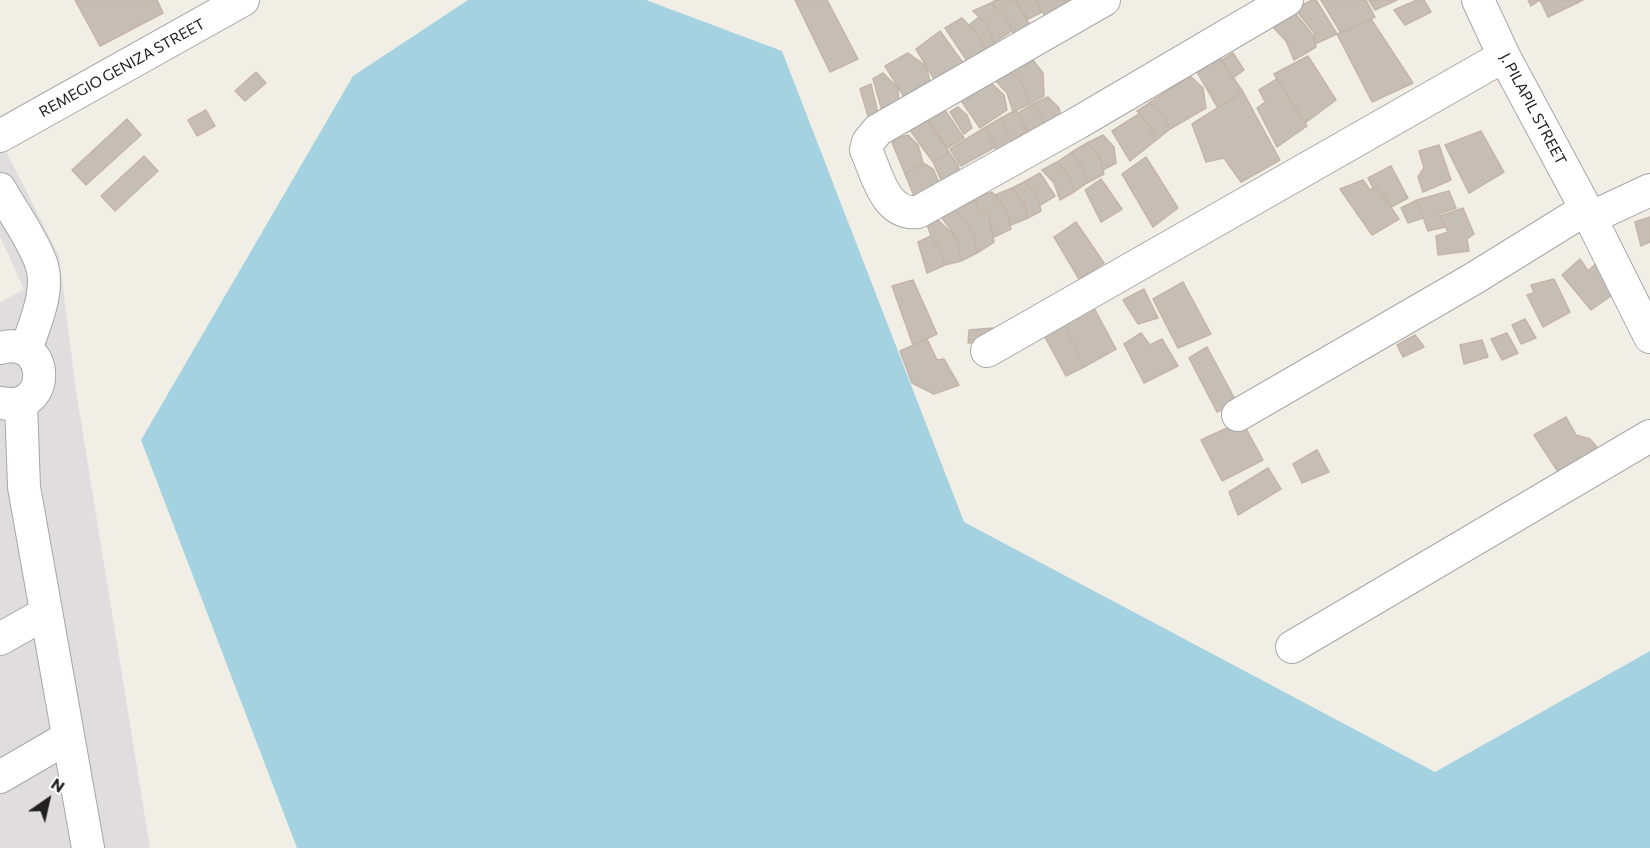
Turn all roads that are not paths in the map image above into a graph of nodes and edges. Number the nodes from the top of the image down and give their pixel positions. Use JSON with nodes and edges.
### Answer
{"nodes":[{"id":1,"x":243,"y":0,"type":"edge"},
{"id":2,"x":1104,"y":0,"type":"edge"},
{"id":3,"x":1287,"y":0,"type":"edge"},
{"id":4,"x":1478,"y":0,"type":"edge"},
{"id":5,"x":1504,"y":56,"type":"junction"},
{"id":6,"x":0,"y":136,"type":"edge"},
{"id":7,"x":0,"y":189,"type":"edge"},
{"id":8,"x":1650,"y":190,"type":"edge"},
{"id":9,"x":1588,"y":213,"type":"junction"},
{"id":10,"x":1650,"y":337,"type":"edge"},
{"id":11,"x":13,"y":349,"type":"edge"},
{"id":12,"x":987,"y":351,"type":"dead end"},
{"id":13,"x":11,"y":403,"type":"edge"},
{"id":14,"x":1238,"y":415,"type":"dead end"},
{"id":15,"x":1650,"y":436,"type":"edge"},
{"id":16,"x":12,"y":494,"type":"edge"},
{"id":17,"x":46,"y":613,"type":"junction"},
{"id":18,"x":0,"y":639,"type":"edge"},
{"id":19,"x":1292,"y":647,"type":"dead end"},
{"id":20,"x":67,"y":738,"type":"junction"},
{"id":21,"x":0,"y":777,"type":"edge"},
{"id":22,"x":88,"y":848,"type":"edge"}],
"edges":[{"from":1,"to":6,"type":"street","name":"REMEGIO GENIZA STREET"},
{"from":2,"to":3,"type":"street"},
{"from":4,"to":5,"type":"street","name":"J. PILAPIL STREET"},
{"from":5,"to":9,"type":"street","name":"J. PILAPIL STREET"},
{"from":5,"to":12,"type":"street"},
{"from":7,"to":11,"type":"street"},
{"from":8,"to":9,"type":"street"},
{"from":9,"to":10,"type":"street","name":"J. PILAPIL STREET"},
{"from":9,"to":14,"type":"street"},
{"from":11,"to":13,"type":"street"},
{"from":13,"to":16,"type":"street"},
{"from":15,"to":19,"type":"street"},
{"from":16,"to":17,"type":"street"},
{"from":17,"to":18,"type":"street"},
{"from":17,"to":20,"type":"street"},
{"from":20,"to":21,"type":"street"},
{"from":20,"to":22,"type":"street"}]}
